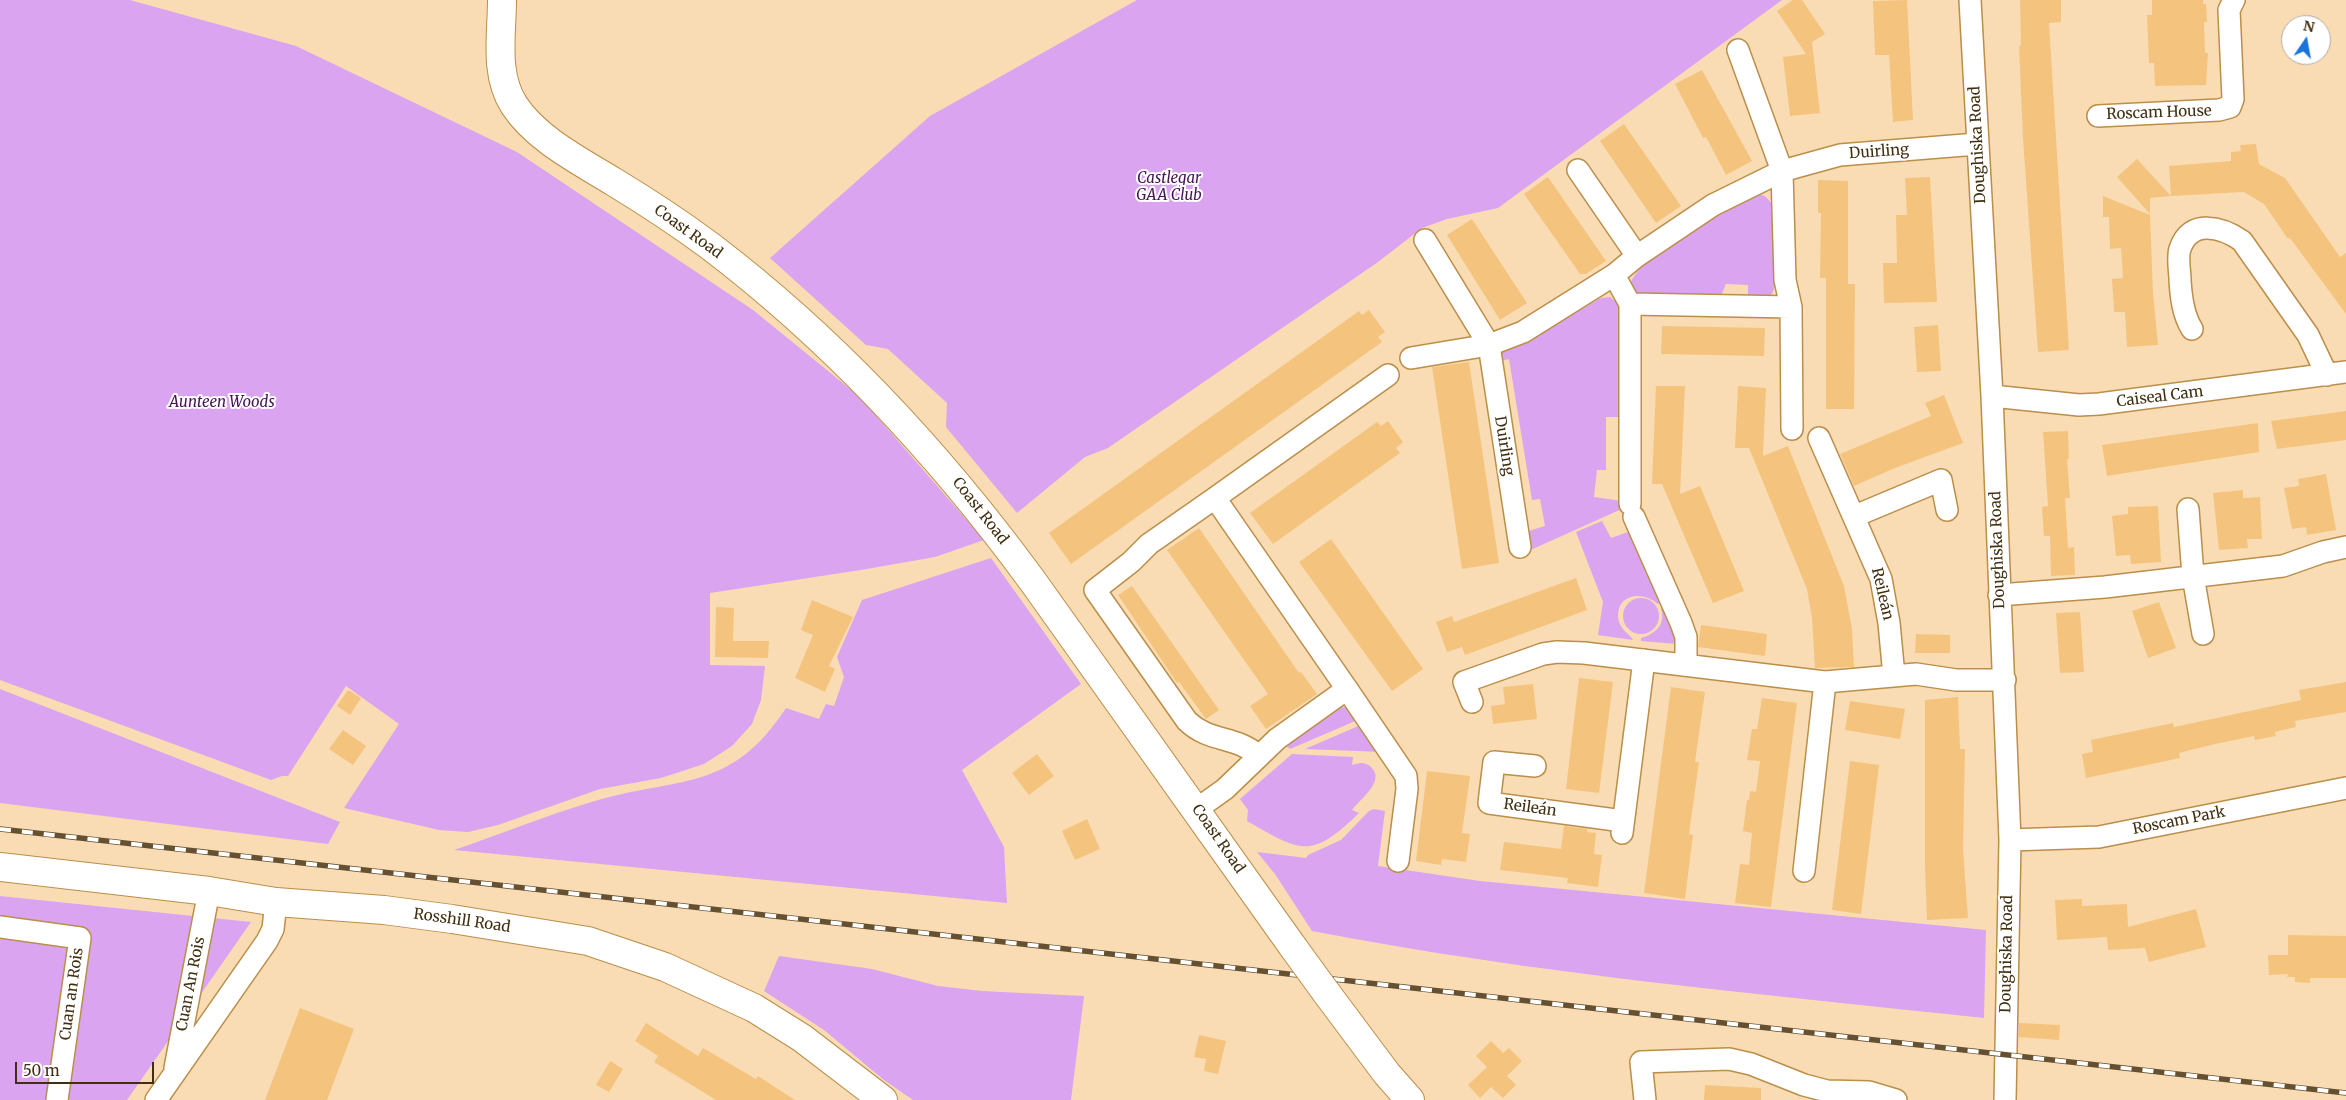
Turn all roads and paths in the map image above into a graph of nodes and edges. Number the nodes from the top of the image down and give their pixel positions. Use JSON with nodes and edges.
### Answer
{"nodes":[{"id":1,"x":502,"y":0,"type":"edge"},
{"id":2,"x":1970,"y":0,"type":"edge"},
{"id":3,"x":2234,"y":0,"type":"edge"},
{"id":4,"x":1738,"y":50,"type":"dead end"},
{"id":5,"x":2098,"y":116,"type":"dead end"},
{"id":6,"x":1977,"y":144,"type":"junction"},
{"id":7,"x":1578,"y":170,"type":"dead end"},
{"id":8,"x":1782,"y":171,"type":"junction"},
{"id":9,"x":1425,"y":240,"type":"dead end"},
{"id":10,"x":1637,"y":256,"type":"junction"},
{"id":11,"x":1614,"y":275,"type":"junction"},
{"id":12,"x":1630,"y":304,"type":"junction"},
{"id":13,"x":1791,"y":308,"type":"junction"},
{"id":14,"x":2192,"y":329,"type":"dead end"},
{"id":15,"x":1489,"y":345,"type":"junction"},
{"id":16,"x":1411,"y":358,"type":"dead end"},
{"id":17,"x":2337,"y":373,"type":"edge"},
{"id":18,"x":1388,"y":375,"type":"dead end"},
{"id":19,"x":1992,"y":396,"type":"junction"},
{"id":20,"x":1792,"y":429,"type":"dead end"},
{"id":21,"x":1819,"y":438,"type":"dead end"},
{"id":22,"x":1215,"y":498,"type":"junction"},
{"id":23,"x":2188,"y":509,"type":"dead end"},
{"id":24,"x":1947,"y":510,"type":"dead end"},
{"id":25,"x":1855,"y":516,"type":"junction"},
{"id":26,"x":1520,"y":547,"type":"dead end"},
{"id":27,"x":2346,"y":547,"type":"edge"},
{"id":28,"x":2193,"y":576,"type":"junction"},
{"id":29,"x":1999,"y":595,"type":"junction"},
{"id":30,"x":2203,"y":634,"type":"dead end"},
{"id":31,"x":1644,"y":660,"type":"junction"},
{"id":32,"x":1686,"y":666,"type":"junction"},
{"id":33,"x":1894,"y":676,"type":"junction"},
{"id":34,"x":2005,"y":680,"type":"junction"},
{"id":35,"x":1825,"y":682,"type":"junction"},
{"id":36,"x":1347,"y":689,"type":"junction"},
{"id":37,"x":1472,"y":702,"type":"dead end"},
{"id":38,"x":1258,"y":755,"type":"junction"},
{"id":39,"x":1535,"y":766,"type":"dead end"},
{"id":40,"x":2346,"y":788,"type":"edge"},
{"id":41,"x":1197,"y":809,"type":"junction"},
{"id":42,"x":2010,"y":840,"type":"junction"},
{"id":43,"x":1398,"y":861,"type":"dead end"},
{"id":44,"x":0,"y":867,"type":"edge"},
{"id":45,"x":1804,"y":871,"type":"dead end"},
{"id":46,"x":209,"y":892,"type":"junction"},
{"id":47,"x":276,"y":902,"type":"junction"},
{"id":48,"x":0,"y":927,"type":"edge"},
{"id":49,"x":173,"y":1076,"type":"junction"},
{"id":50,"x":57,"y":1100,"type":"edge"},
{"id":51,"x":156,"y":1100,"type":"edge"},
{"id":52,"x":883,"y":1100,"type":"edge"},
{"id":53,"x":1410,"y":1100,"type":"edge"},
{"id":54,"x":1645,"y":1100,"type":"edge"},
{"id":55,"x":1896,"y":1100,"type":"edge"},
{"id":56,"x":2005,"y":1100,"type":"edge"}],
"edges":[{"from":1,"to":41,"type":"main road","name":"Coast Road"},
{"from":2,"to":6,"type":"street","name":"Doughiska Road"},
{"from":3,"to":5,"type":"street","name":"Roscam House"},
{"from":4,"to":8,"type":"street"},
{"from":6,"to":8,"type":"street","name":"Duirling"},
{"from":6,"to":19,"type":"street","name":"Doughiska Road"},
{"from":7,"to":10,"type":"street"},
{"from":8,"to":10,"type":"street","name":"Duirling"},
{"from":8,"to":13,"type":"street"},
{"from":9,"to":15,"type":"street","name":"Duirling"},
{"from":10,"to":11,"type":"street","name":"Duirling"},
{"from":11,"to":12,"type":"street"},
{"from":11,"to":15,"type":"street","name":"Duirling"},
{"from":12,"to":13,"type":"street"},
{"from":12,"to":32,"type":"street"},
{"from":13,"to":20,"type":"street"},
{"from":14,"to":17,"type":"street","name":"Caiseal Cam"},
{"from":15,"to":16,"type":"street","name":"Duirling"},
{"from":15,"to":26,"type":"street","name":"Duirling"},
{"from":17,"to":19,"type":"street","name":"Caiseal Cam"},
{"from":18,"to":22,"type":"street"},
{"from":19,"to":29,"type":"street","name":"Doughiska Road"},
{"from":21,"to":25,"type":"street","name":"Reileán"},
{"from":22,"to":36,"type":"street"},
{"from":22,"to":38,"type":"street"},
{"from":23,"to":28,"type":"street"},
{"from":24,"to":25,"type":"street"},
{"from":25,"to":33,"type":"street","name":"Reileán"},
{"from":27,"to":28,"type":"street"},
{"from":28,"to":29,"type":"street"},
{"from":28,"to":30,"type":"street"},
{"from":29,"to":34,"type":"street","name":"Doughiska Road"},
{"from":31,"to":32,"type":"street"},
{"from":31,"to":37,"type":"street"},
{"from":31,"to":39,"type":"street","name":"Reileán"},
{"from":32,"to":35,"type":"street"},
{"from":33,"to":34,"type":"street"},
{"from":33,"to":35,"type":"street"},
{"from":34,"to":42,"type":"street","name":"Doughiska Road"},
{"from":35,"to":45,"type":"street"},
{"from":36,"to":38,"type":"street"},
{"from":36,"to":43,"type":"street"},
{"from":38,"to":41,"type":"street"},
{"from":40,"to":42,"type":"street","name":"Roscam Park"},
{"from":41,"to":53,"type":"main road","name":"Coast Road","bridge":true},
{"from":42,"to":56,"type":"street","name":"Doughiska Road"},
{"from":44,"to":46,"type":"main road","name":"Rosshill Road"},
{"from":46,"to":47,"type":"main road","name":"Rosshill Road"},
{"from":46,"to":49,"type":"street","name":"Cuan An Rois"},
{"from":47,"to":49,"type":"street"},
{"from":47,"to":52,"type":"main road","name":"Rosshill Road"},
{"from":48,"to":50,"type":"street","name":"Cuan an Rois"},
{"from":49,"to":51,"type":"street"},
{"from":54,"to":55,"type":"street"}]}
